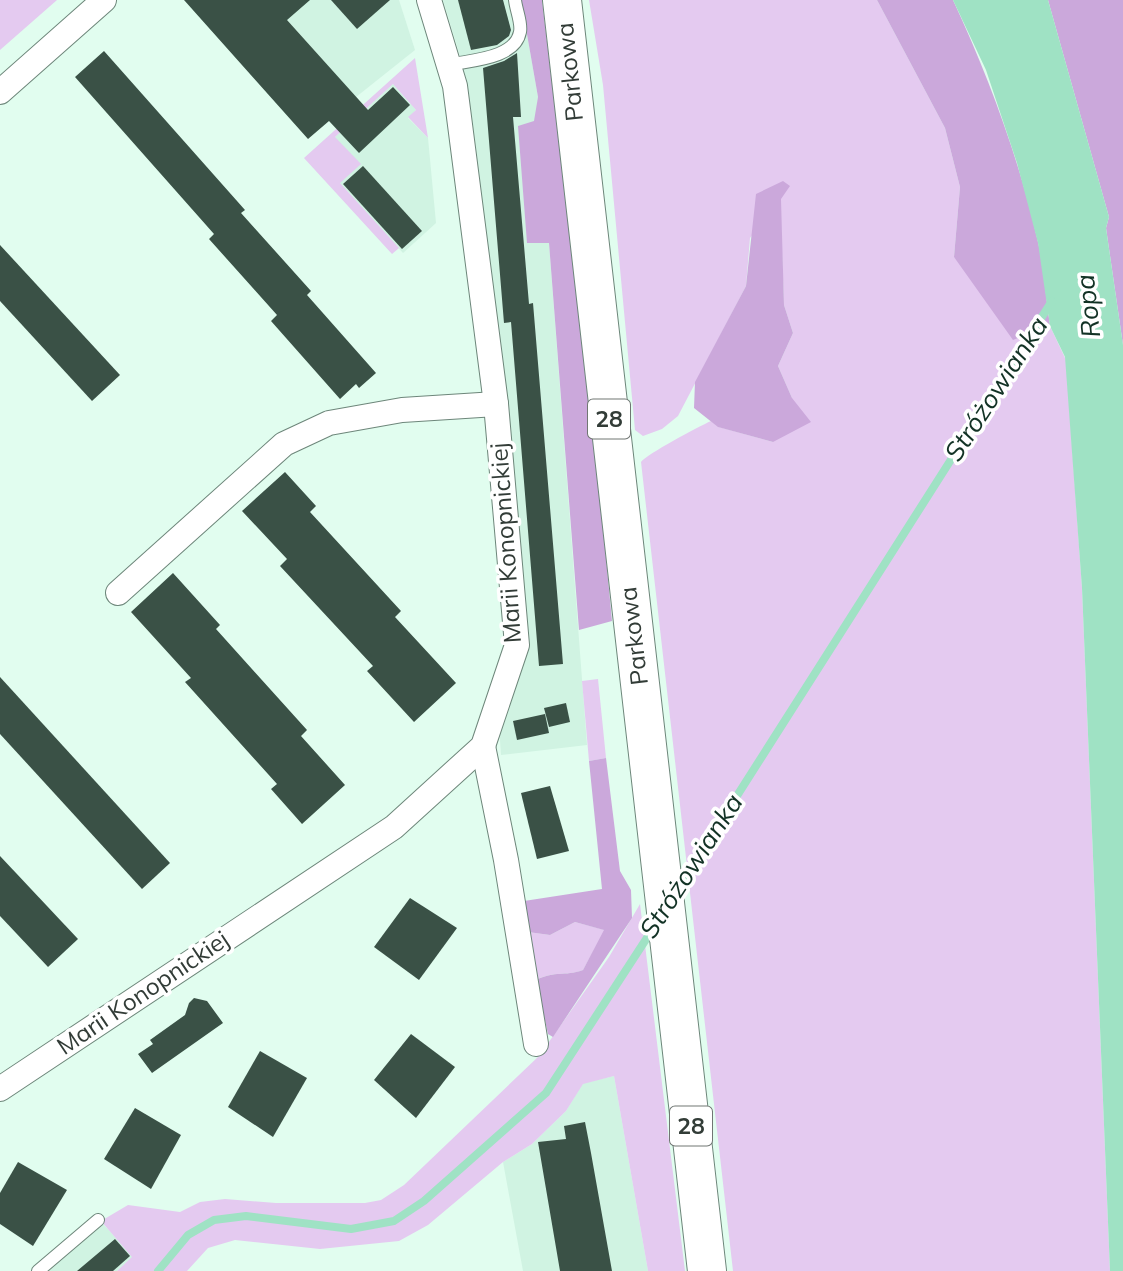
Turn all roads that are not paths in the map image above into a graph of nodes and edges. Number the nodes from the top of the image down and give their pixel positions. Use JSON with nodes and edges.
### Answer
{"nodes":[{"id":1,"x":104,"y":0,"type":"edge"},
{"id":2,"x":429,"y":0,"type":"edge"},
{"id":3,"x":514,"y":0,"type":"edge"},
{"id":4,"x":562,"y":0,"type":"edge"},
{"id":5,"x":449,"y":65,"type":"junction"},
{"id":6,"x":0,"y":92,"type":"edge"},
{"id":7,"x":496,"y":404,"type":"junction"},
{"id":8,"x":118,"y":593,"type":"dead end"},
{"id":9,"x":483,"y":746,"type":"junction"},
{"id":10,"x":536,"y":1044,"type":"dead end"},
{"id":11,"x":0,"y":1089,"type":"edge"},
{"id":12,"x":98,"y":1220,"type":"dead end"},
{"id":13,"x":38,"y":1271,"type":"edge"},
{"id":14,"x":707,"y":1271,"type":"edge"}],
"edges":[{"from":1,"to":6,"type":"street"},
{"from":2,"to":5,"type":"street","name":"Marii Konopnickiej"},
{"from":3,"to":5,"type":"lane"},
{"from":4,"to":14,"type":"main road","name":"Parkowa","number":"28"},
{"from":5,"to":7,"type":"street","name":"Marii Konopnickiej"},
{"from":7,"to":8,"type":"street"},
{"from":7,"to":9,"type":"street","name":"Marii Konopnickiej"},
{"from":9,"to":10,"type":"street"},
{"from":9,"to":11,"type":"street","name":"Marii Konopnickiej"},
{"from":12,"to":13,"type":"lane"}]}
